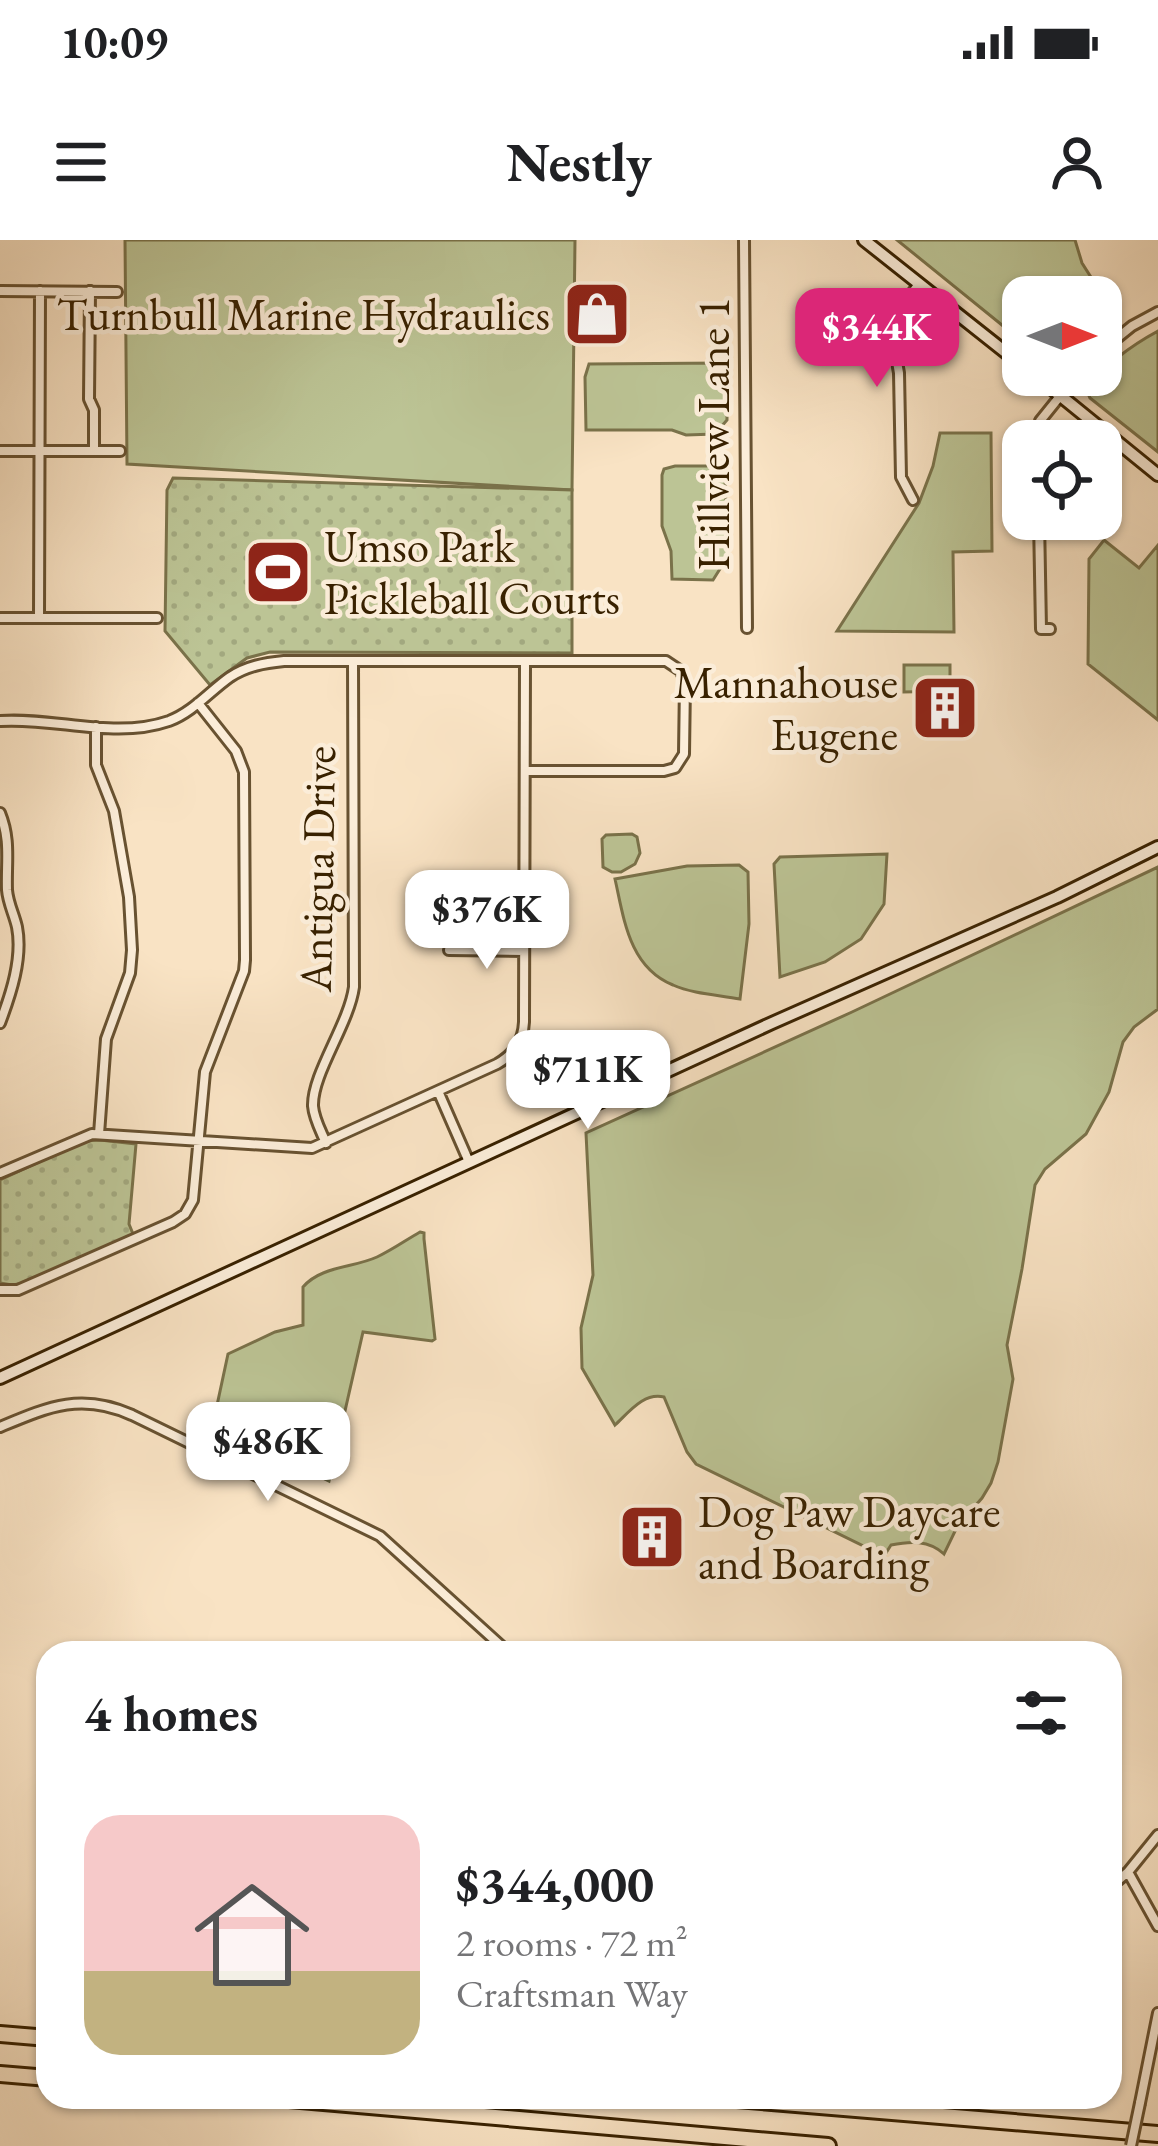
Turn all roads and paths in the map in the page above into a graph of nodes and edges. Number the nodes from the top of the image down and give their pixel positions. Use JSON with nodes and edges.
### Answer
{"nodes":[{"id":1,"x":744,"y":240,"type":"edge"},
{"id":2,"x":864,"y":240,"type":"edge"},
{"id":3,"x":919,"y":284,"type":"junction"},
{"id":4,"x":0,"y":291,"type":"edge"},
{"id":5,"x":40,"y":291,"type":"junction"},
{"id":6,"x":90,"y":291,"type":"junction"},
{"id":7,"x":116,"y":292,"type":"dead end"},
{"id":8,"x":1158,"y":312,"type":"edge"},
{"id":9,"x":1122,"y":334,"type":"edge"},
{"id":10,"x":1002,"y":349,"type":"edge"},
{"id":11,"x":1059,"y":396,"type":"edge"},
{"id":12,"x":1061,"y":396,"type":"edge"},
{"id":13,"x":1041,"y":420,"type":"edge"},
{"id":14,"x":0,"y":451,"type":"edge"},
{"id":15,"x":40,"y":451,"type":"junction"},
{"id":16,"x":94,"y":451,"type":"junction"},
{"id":17,"x":120,"y":451,"type":"dead end"},
{"id":18,"x":1158,"y":476,"type":"edge"},
{"id":19,"x":913,"y":500,"type":"dead end"},
{"id":20,"x":1039,"y":540,"type":"edge"},
{"id":21,"x":0,"y":618,"type":"edge"},
{"id":22,"x":39,"y":618,"type":"junction"},
{"id":23,"x":157,"y":618,"type":"dead end"},
{"id":24,"x":747,"y":628,"type":"dead end"},
{"id":25,"x":1050,"y":629,"type":"dead end"},
{"id":26,"x":353,"y":661,"type":"junction"},
{"id":27,"x":525,"y":662,"type":"junction"},
{"id":28,"x":198,"y":703,"type":"junction"},
{"id":29,"x":0,"y":721,"type":"edge"},
{"id":30,"x":96,"y":727,"type":"junction"},
{"id":31,"x":525,"y":771,"type":"junction"},
{"id":32,"x":0,"y":813,"type":"edge"},
{"id":33,"x":1158,"y":847,"type":"edge"},
{"id":34,"x":449,"y":950,"type":"dead end"},
{"id":35,"x":524,"y":950,"type":"junction"},
{"id":36,"x":0,"y":1023,"type":"edge"},
{"id":37,"x":438,"y":1091,"type":"junction"},
{"id":38,"x":99,"y":1134,"type":"junction"},
{"id":39,"x":199,"y":1141,"type":"junction"},
{"id":40,"x":326,"y":1143,"type":"junction"},
{"id":41,"x":469,"y":1162,"type":"junction"},
{"id":42,"x":0,"y":1173,"type":"edge"},
{"id":43,"x":0,"y":1290,"type":"edge"},
{"id":44,"x":0,"y":1378,"type":"edge"},
{"id":45,"x":0,"y":1427,"type":"edge"},
{"id":46,"x":495,"y":1641,"type":"edge"},
{"id":47,"x":1158,"y":1835,"type":"edge"},
{"id":48,"x":1128,"y":1872,"type":"junction"},
{"id":49,"x":1122,"y":1877,"type":"edge"},
{"id":50,"x":1158,"y":1925,"type":"edge"},
{"id":51,"x":1158,"y":2013,"type":"edge"},
{"id":52,"x":0,"y":2074,"type":"edge"},
{"id":53,"x":36,"y":2077,"type":"edge"},
{"id":54,"x":404,"y":2109,"type":"edge"},
{"id":55,"x":869,"y":2109,"type":"edge"},
{"id":56,"x":1158,"y":2134,"type":"edge"},
{"id":57,"x":829,"y":2146,"type":"edge"},
{"id":58,"x":1132,"y":2146,"type":"edge"}],
"edges":[{"from":1,"to":24,"type":"street","name":"Hillview Lane 1"},
{"from":2,"to":3,"type":"main road"},
{"from":3,"to":10,"type":"main road"},
{"from":3,"to":19,"type":"street"},
{"from":4,"to":5,"type":"street"},
{"from":5,"to":6,"type":"street"},
{"from":5,"to":15,"type":"street"},
{"from":6,"to":7,"type":"street"},
{"from":6,"to":16,"type":"street"},
{"from":8,"to":9,"type":"street"},
{"from":11,"to":13,"type":"street"},
{"from":12,"to":18,"type":"main road"},
{"from":14,"to":15,"type":"street"},
{"from":15,"to":16,"type":"street"},
{"from":15,"to":22,"type":"street"},
{"from":16,"to":17,"type":"street"},
{"from":20,"to":25,"type":"street"},
{"from":21,"to":22,"type":"street"},
{"from":22,"to":23,"type":"street"},
{"from":26,"to":27,"type":"street"},
{"from":26,"to":28,"type":"street"},
{"from":26,"to":40,"type":"street","name":"Antigua Drive"},
{"from":27,"to":31,"type":"street"},
{"from":27,"to":31,"type":"street"},
{"from":28,"to":30,"type":"street"},
{"from":28,"to":39,"type":"street"},
{"from":29,"to":30,"type":"street"},
{"from":30,"to":38,"type":"street"},
{"from":31,"to":35,"type":"street"},
{"from":32,"to":36,"type":"street"},
{"from":33,"to":41,"type":"main road"},
{"from":34,"to":35,"type":"street"},
{"from":35,"to":37,"type":"street"},
{"from":37,"to":40,"type":"street"},
{"from":37,"to":41,"type":"street"},
{"from":38,"to":39,"type":"street"},
{"from":38,"to":42,"type":"street"},
{"from":39,"to":40,"type":"street"},
{"from":39,"to":43,"type":"street"},
{"from":41,"to":44,"type":"main road"},
{"from":45,"to":46,"type":"street"},
{"from":47,"to":48,"type":"street"},
{"from":48,"to":49,"type":"street"},
{"from":48,"to":50,"type":"street"},
{"from":51,"to":58,"type":"street","bridge":true},
{"from":52,"to":53,"type":"highway"},
{"from":54,"to":57,"type":"highway"},
{"from":55,"to":56,"type":"highway"}]}
